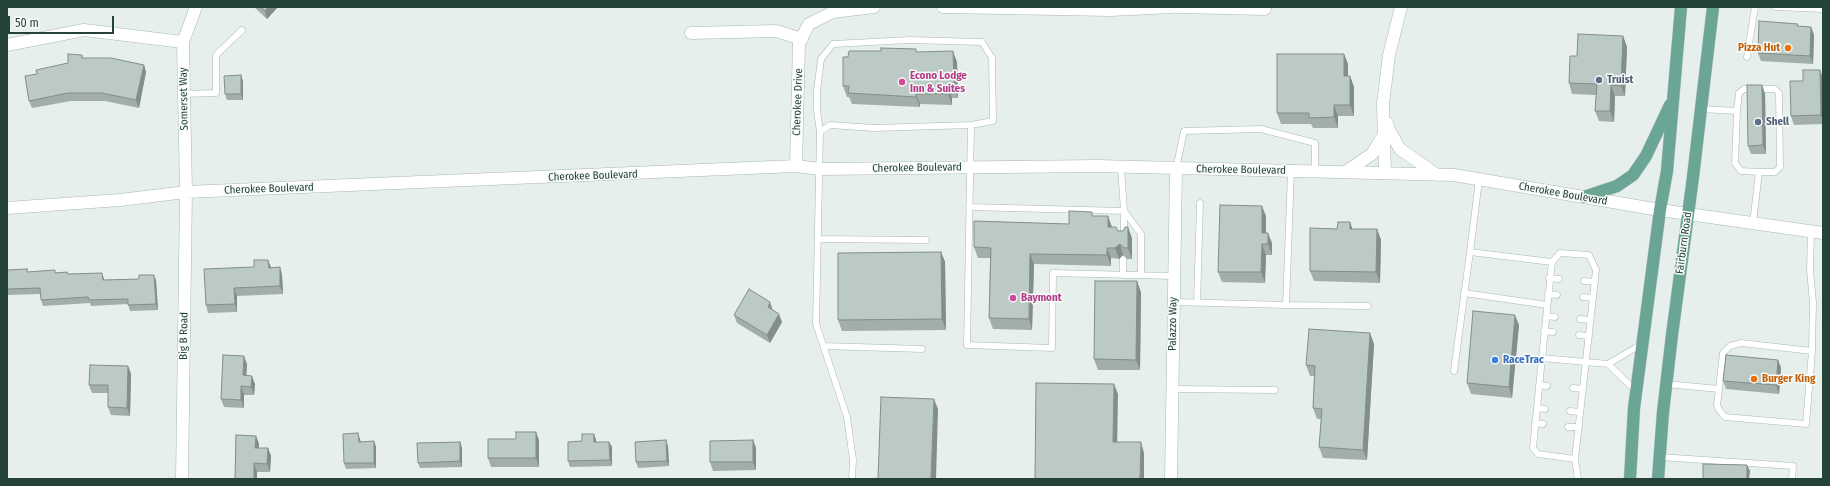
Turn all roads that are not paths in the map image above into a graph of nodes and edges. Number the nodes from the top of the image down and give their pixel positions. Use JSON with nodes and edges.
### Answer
{"nodes":[{"id":1,"x":196,"y":7,"type":"edge"},
{"id":2,"x":874,"y":7,"type":"edge"},
{"id":3,"x":945,"y":7,"type":"edge"},
{"id":4,"x":1173,"y":7,"type":"edge"},
{"id":5,"x":1178,"y":7,"type":"edge"},
{"id":6,"x":1401,"y":7,"type":"edge"},
{"id":7,"x":1681,"y":7,"type":"edge"},
{"id":8,"x":1713,"y":7,"type":"edge"},
{"id":9,"x":1756,"y":7,"type":"edge"},
{"id":10,"x":1775,"y":7,"type":"edge"},
{"id":11,"x":1265,"y":9,"type":"dead end"},
{"id":12,"x":1823,"y":9,"type":"edge"},
{"id":13,"x":242,"y":30,"type":"dead end"},
{"id":14,"x":691,"y":33,"type":"dead end"},
{"id":15,"x":802,"y":39,"type":"junction"},
{"id":16,"x":183,"y":42,"type":"junction"},
{"id":17,"x":7,"y":45,"type":"edge"},
{"id":18,"x":1747,"y":57,"type":"dead end"},
{"id":19,"x":184,"y":94,"type":"junction"},
{"id":20,"x":1674,"y":97,"type":"junction"},
{"id":21,"x":1383,"y":104,"type":"junction"},
{"id":22,"x":1701,"y":109,"type":"junction"},
{"id":23,"x":1737,"y":111,"type":"junction"},
{"id":24,"x":971,"y":126,"type":"junction"},
{"id":25,"x":820,"y":132,"type":"junction"},
{"id":26,"x":1384,"y":134,"type":"junction"},
{"id":27,"x":796,"y":166,"type":"junction"},
{"id":28,"x":970,"y":167,"type":"junction"},
{"id":29,"x":1121,"y":167,"type":"junction"},
{"id":30,"x":820,"y":169,"type":"junction"},
{"id":31,"x":1176,"y":169,"type":"junction"},
{"id":32,"x":1291,"y":170,"type":"junction"},
{"id":33,"x":1315,"y":171,"type":"junction"},
{"id":34,"x":1347,"y":171,"type":"junction"},
{"id":35,"x":1759,"y":172,"type":"junction"},
{"id":36,"x":1386,"y":173,"type":"junction"},
{"id":37,"x":1438,"y":175,"type":"junction"},
{"id":38,"x":1479,"y":180,"type":"junction"},
{"id":39,"x":186,"y":192,"type":"junction"},
{"id":40,"x":1584,"y":197,"type":"junction"},
{"id":41,"x":1200,"y":203,"type":"dead end"},
{"id":42,"x":970,"y":207,"type":"junction"},
{"id":43,"x":7,"y":208,"type":"edge"},
{"id":44,"x":1660,"y":210,"type":"junction"},
{"id":45,"x":1124,"y":211,"type":"junction"},
{"id":46,"x":1687,"y":214,"type":"junction"},
{"id":47,"x":1753,"y":223,"type":"junction"},
{"id":48,"x":1817,"y":232,"type":"edge"},
{"id":49,"x":1124,"y":238,"type":"edge"},
{"id":50,"x":818,"y":239,"type":"junction"},
{"id":51,"x":926,"y":240,"type":"dead end"},
{"id":52,"x":1470,"y":252,"type":"junction"},
{"id":53,"x":1123,"y":259,"type":"edge"},
{"id":54,"x":1552,"y":262,"type":"junction"},
{"id":55,"x":1123,"y":275,"type":"junction"},
{"id":56,"x":1141,"y":275,"type":"junction"},
{"id":57,"x":1174,"y":276,"type":"junction"},
{"id":58,"x":1550,"y":278,"type":"junction"},
{"id":59,"x":1559,"y":279,"type":"dead end"},
{"id":60,"x":1584,"y":281,"type":"dead end"},
{"id":61,"x":1595,"y":282,"type":"junction"},
{"id":62,"x":1464,"y":293,"type":"junction"},
{"id":63,"x":1548,"y":294,"type":"junction"},
{"id":64,"x":1557,"y":295,"type":"dead end"},
{"id":65,"x":1583,"y":297,"type":"dead end"},
{"id":66,"x":1593,"y":298,"type":"junction"},
{"id":67,"x":1173,"y":302,"type":"junction"},
{"id":68,"x":1197,"y":303,"type":"junction"},
{"id":69,"x":1547,"y":304,"type":"junction"},
{"id":70,"x":1286,"y":305,"type":"junction"},
{"id":71,"x":1368,"y":306,"type":"dead end"},
{"id":72,"x":1546,"y":316,"type":"junction"},
{"id":73,"x":1555,"y":317,"type":"dead end"},
{"id":74,"x":1580,"y":319,"type":"dead end"},
{"id":75,"x":1590,"y":320,"type":"junction"},
{"id":76,"x":1544,"y":331,"type":"junction"},
{"id":77,"x":1553,"y":332,"type":"dead end"},
{"id":78,"x":1579,"y":335,"type":"dead end"},
{"id":79,"x":1589,"y":336,"type":"junction"},
{"id":80,"x":1642,"y":344,"type":"junction"},
{"id":81,"x":824,"y":346,"type":"junction"},
{"id":82,"x":922,"y":349,"type":"dead end"},
{"id":83,"x":1812,"y":351,"type":"junction"},
{"id":84,"x":1542,"y":358,"type":"junction"},
{"id":85,"x":1586,"y":362,"type":"junction"},
{"id":86,"x":1608,"y":364,"type":"junction"},
{"id":87,"x":1454,"y":371,"type":"dead end"},
{"id":88,"x":1666,"y":384,"type":"junction"},
{"id":89,"x":1539,"y":385,"type":"junction"},
{"id":90,"x":1547,"y":386,"type":"dead end"},
{"id":91,"x":1573,"y":388,"type":"dead end"},
{"id":92,"x":1172,"y":389,"type":"junction"},
{"id":93,"x":1583,"y":389,"type":"junction"},
{"id":94,"x":1719,"y":389,"type":"junction"},
{"id":95,"x":1275,"y":390,"type":"dead end"},
{"id":96,"x":1636,"y":391,"type":"junction"},
{"id":97,"x":1537,"y":408,"type":"junction"},
{"id":98,"x":1545,"y":409,"type":"dead end"},
{"id":99,"x":1570,"y":411,"type":"dead end"},
{"id":100,"x":1580,"y":412,"type":"junction"},
{"id":101,"x":1535,"y":423,"type":"junction"},
{"id":102,"x":1543,"y":424,"type":"dead end"},
{"id":103,"x":1568,"y":427,"type":"dead end"},
{"id":104,"x":1579,"y":427,"type":"junction"},
{"id":105,"x":1660,"y":457,"type":"junction"},
{"id":106,"x":1575,"y":458,"type":"junction"},
{"id":107,"x":182,"y":479,"type":"edge"},
{"id":108,"x":852,"y":479,"type":"edge"},
{"id":109,"x":1171,"y":479,"type":"edge"},
{"id":110,"x":1578,"y":479,"type":"edge"},
{"id":111,"x":1630,"y":479,"type":"edge"},
{"id":112,"x":1658,"y":479,"type":"edge"},
{"id":113,"x":1792,"y":479,"type":"edge"}],
"edges":[{"from":1,"to":16,"type":"street","name":"Somerset Way"},
{"from":2,"to":15,"type":"street","name":"Cherokee Drive"},
{"from":3,"to":4,"type":"street"},
{"from":5,"to":11,"type":"street"},
{"from":6,"to":21,"type":"street"},
{"from":7,"to":20,"type":"main road"},
{"from":8,"to":22,"type":"main road","name":"Fairburn Road"},
{"from":9,"to":18,"type":"lane"},
{"from":10,"to":12,"type":"lane"},
{"from":13,"to":19,"type":"lane"},
{"from":14,"to":15,"type":"street"},
{"from":15,"to":27,"type":"street","name":"Cherokee Drive"},
{"from":16,"to":17,"type":"street"},
{"from":16,"to":19,"type":"street","name":"Somerset Way"},
{"from":19,"to":39,"type":"street","name":"Somerset Way"},
{"from":20,"to":40,"type":"main road"},
{"from":20,"to":44,"type":"main road"},
{"from":21,"to":26,"type":"street"},
{"from":21,"to":37,"type":"street"},
{"from":22,"to":23,"type":"lane"},
{"from":22,"to":46,"type":"main road","name":"Fairburn Road"},
{"from":23,"to":35,"type":"lane"},
{"from":23,"to":35,"type":"lane"},
{"from":24,"to":25,"type":"lane"},
{"from":24,"to":25,"type":"lane"},
{"from":24,"to":28,"type":"lane"},
{"from":25,"to":30,"type":"lane"},
{"from":26,"to":34,"type":"street"},
{"from":26,"to":36,"type":"street"},
{"from":27,"to":30,"type":"street","name":"Cherokee Boulevard"},
{"from":27,"to":39,"type":"street","name":"Cherokee Boulevard"},
{"from":28,"to":29,"type":"street","name":"Cherokee Boulevard"},
{"from":28,"to":30,"type":"street","name":"Cherokee Boulevard"},
{"from":28,"to":42,"type":"lane"},
{"from":29,"to":31,"type":"street","name":"Cherokee Boulevard"},
{"from":29,"to":45,"type":"lane"},
{"from":30,"to":50,"type":"lane"},
{"from":31,"to":32,"type":"street","name":"Cherokee Boulevard"},
{"from":31,"to":33,"type":"lane"},
{"from":31,"to":57,"type":"street","name":"Palazzo Way"},
{"from":32,"to":33,"type":"street","name":"Cherokee Boulevard"},
{"from":32,"to":70,"type":"lane"},
{"from":33,"to":34,"type":"street","name":"Cherokee Boulevard"},
{"from":34,"to":36,"type":"street","name":"Cherokee Boulevard"},
{"from":35,"to":47,"type":"lane"},
{"from":36,"to":37,"type":"street","name":"Cherokee Boulevard"},
{"from":37,"to":38,"type":"street","name":"Cherokee Boulevard"},
{"from":38,"to":40,"type":"street","name":"Cherokee Boulevard"},
{"from":38,"to":52,"type":"lane"},
{"from":39,"to":43,"type":"street","name":"Cherokee Boulevard"},
{"from":39,"to":107,"type":"street","name":"Big B Road"},
{"from":40,"to":44,"type":"street","name":"Cherokee Boulevard"},
{"from":41,"to":68,"type":"lane"},
{"from":42,"to":45,"type":"lane"},
{"from":42,"to":55,"type":"lane"},
{"from":44,"to":46,"type":"street","name":"Cherokee Boulevard"},
{"from":44,"to":80,"type":"main road"},
{"from":45,"to":49,"type":"lane"},
{"from":45,"to":56,"type":"lane"},
{"from":46,"to":47,"type":"street","name":"Cherokee Boulevard"},
{"from":46,"to":88,"type":"main road","name":"Fairburn Road"},
{"from":47,"to":48,"type":"street","name":"Cherokee Boulevard"},
{"from":48,"to":83,"type":"lane"},
{"from":50,"to":51,"type":"lane"},
{"from":50,"to":81,"type":"lane"},
{"from":52,"to":54,"type":"lane"},
{"from":52,"to":62,"type":"lane"},
{"from":53,"to":55,"type":"lane"},
{"from":54,"to":58,"type":"lane"},
{"from":54,"to":61,"type":"lane"},
{"from":55,"to":56,"type":"lane"},
{"from":56,"to":57,"type":"lane"},
{"from":57,"to":67,"type":"street","name":"Palazzo Way"},
{"from":58,"to":59,"type":"lane"},
{"from":58,"to":63,"type":"lane"},
{"from":60,"to":61,"type":"lane"},
{"from":61,"to":66,"type":"lane"},
{"from":62,"to":69,"type":"lane"},
{"from":62,"to":87,"type":"lane"},
{"from":63,"to":64,"type":"lane"},
{"from":63,"to":69,"type":"lane"},
{"from":65,"to":66,"type":"lane"},
{"from":66,"to":75,"type":"lane"},
{"from":67,"to":68,"type":"lane"},
{"from":67,"to":92,"type":"street","name":"Palazzo Way"},
{"from":68,"to":70,"type":"lane"},
{"from":69,"to":72,"type":"lane"},
{"from":70,"to":71,"type":"lane"},
{"from":72,"to":73,"type":"lane"},
{"from":72,"to":76,"type":"lane"},
{"from":74,"to":75,"type":"lane"},
{"from":75,"to":79,"type":"lane"},
{"from":76,"to":77,"type":"lane"},
{"from":76,"to":84,"type":"lane"},
{"from":78,"to":79,"type":"lane"},
{"from":79,"to":85,"type":"lane"},
{"from":80,"to":86,"type":"lane"},
{"from":80,"to":96,"type":"main road"},
{"from":81,"to":82,"type":"lane"},
{"from":81,"to":108,"type":"lane"},
{"from":83,"to":94,"type":"lane"},
{"from":83,"to":94,"type":"lane"},
{"from":84,"to":85,"type":"lane"},
{"from":84,"to":89,"type":"lane"},
{"from":85,"to":86,"type":"lane"},
{"from":85,"to":93,"type":"lane"},
{"from":86,"to":96,"type":"lane"},
{"from":88,"to":94,"type":"lane"},
{"from":88,"to":105,"type":"main road","name":"Fairburn Road"},
{"from":89,"to":90,"type":"lane"},
{"from":89,"to":97,"type":"lane"},
{"from":91,"to":93,"type":"lane"},
{"from":92,"to":95,"type":"lane"},
{"from":92,"to":109,"type":"street","name":"Palazzo Way"},
{"from":93,"to":100,"type":"lane"},
{"from":96,"to":111,"type":"main road"},
{"from":97,"to":98,"type":"lane"},
{"from":97,"to":101,"type":"lane"},
{"from":99,"to":100,"type":"lane"},
{"from":100,"to":104,"type":"lane"},
{"from":101,"to":102,"type":"lane"},
{"from":101,"to":106,"type":"lane"},
{"from":103,"to":104,"type":"lane"},
{"from":104,"to":106,"type":"lane"},
{"from":105,"to":112,"type":"main road","name":"Fairburn Road"},
{"from":105,"to":113,"type":"lane"},
{"from":106,"to":110,"type":"lane"}]}
